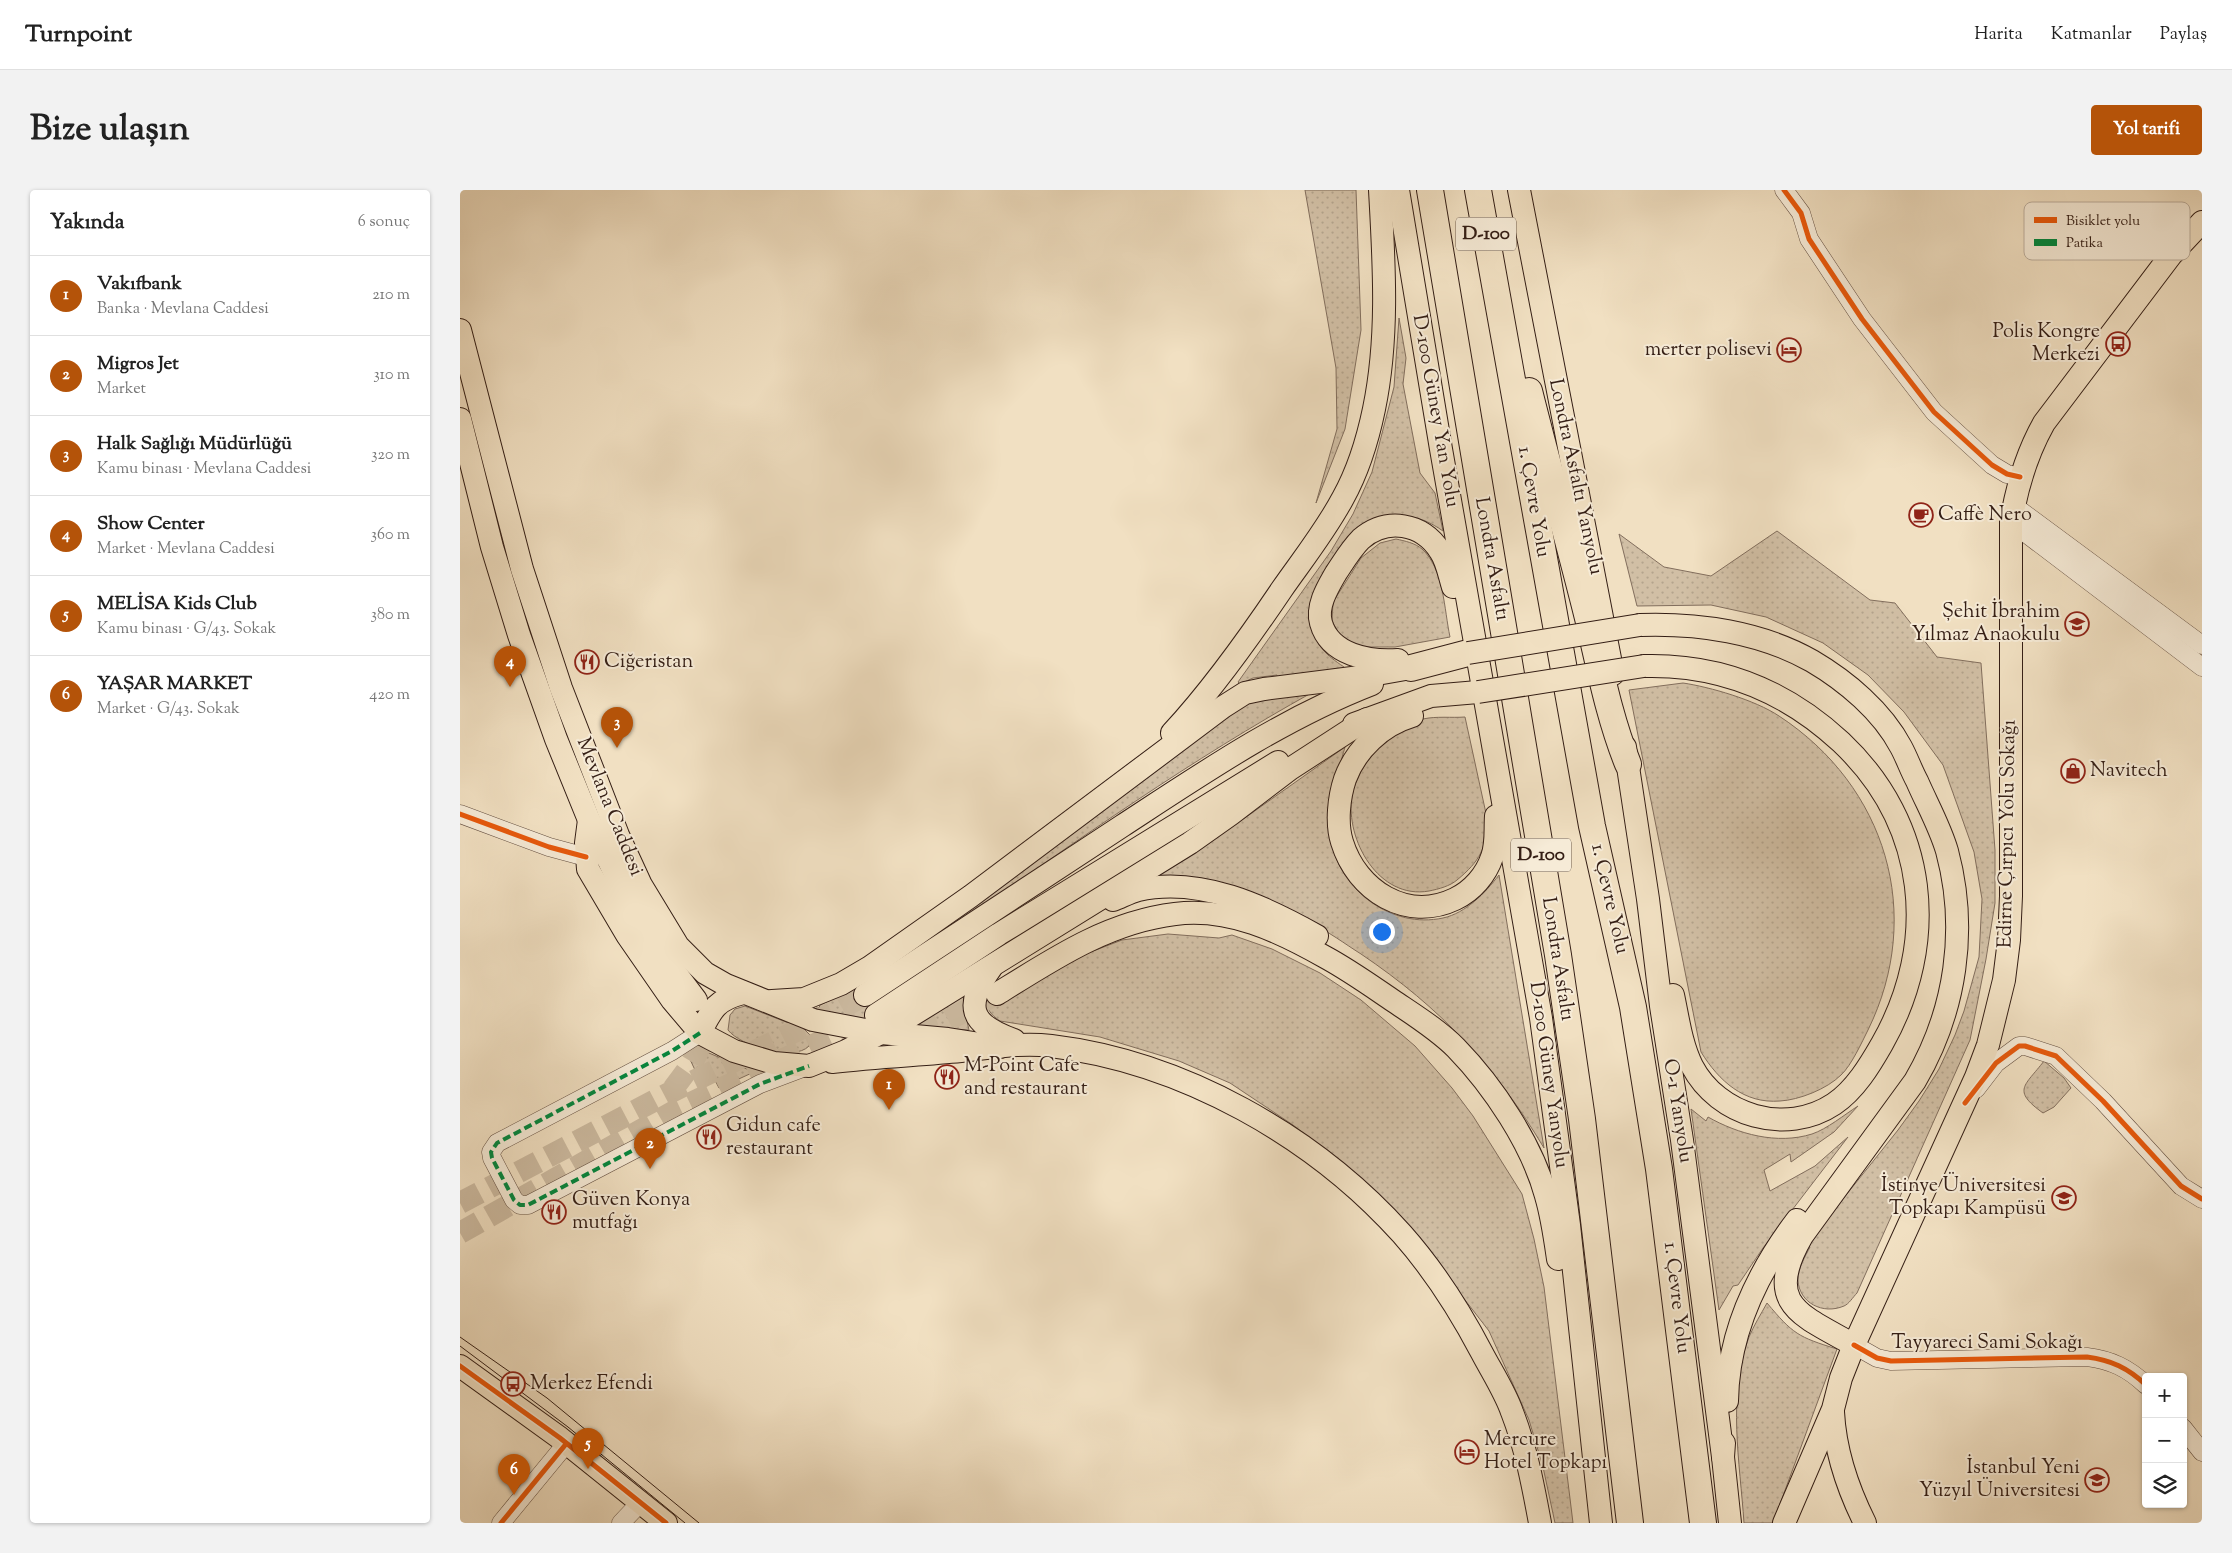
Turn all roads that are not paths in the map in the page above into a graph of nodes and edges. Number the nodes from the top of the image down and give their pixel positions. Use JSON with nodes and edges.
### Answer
{"nodes":[{"id":1,"x":1380,"y":190,"type":"edge"},
{"id":2,"x":1398,"y":190,"type":"edge"},
{"id":3,"x":1430,"y":190,"type":"edge"},
{"id":4,"x":1478,"y":190,"type":"edge"},
{"id":5,"x":1519,"y":190,"type":"edge"},
{"id":6,"x":1784,"y":190,"type":"edge"},
{"id":7,"x":2202,"y":209,"type":"edge"},
{"id":8,"x":2202,"y":222,"type":"edge"},
{"id":9,"x":2190,"y":228,"type":"edge"},
{"id":10,"x":2190,"y":233,"type":"edge"},
{"id":11,"x":2167,"y":260,"type":"edge"},
{"id":12,"x":1494,"y":279,"type":"junction"},
{"id":13,"x":460,"y":330,"type":"edge"},
{"id":14,"x":460,"y":419,"type":"edge"},
{"id":15,"x":2020,"y":477,"type":"junction"},
{"id":16,"x":2012,"y":514,"type":"junction"},
{"id":17,"x":1471,"y":642,"type":"junction"},
{"id":18,"x":2202,"y":645,"type":"edge"},
{"id":19,"x":2202,"y":667,"type":"edge"},
{"id":20,"x":1411,"y":668,"type":"junction"},
{"id":21,"x":1478,"y":692,"type":"junction"},
{"id":22,"x":1366,"y":719,"type":"junction"},
{"id":23,"x":1628,"y":764,"type":"junction"},
{"id":24,"x":1141,"y":766,"type":"junction"},
{"id":25,"x":1498,"y":770,"type":"junction"},
{"id":26,"x":460,"y":814,"type":"edge"},
{"id":27,"x":589,"y":820,"type":"junction"},
{"id":28,"x":586,"y":857,"type":"junction"},
{"id":29,"x":1648,"y":899,"type":"junction"},
{"id":30,"x":1038,"y":936,"type":"junction"},
{"id":31,"x":993,"y":965,"type":"junction"},
{"id":32,"x":743,"y":993,"type":"junction"},
{"id":33,"x":997,"y":994,"type":"tunnel mouth"},
{"id":34,"x":865,"y":995,"type":"tunnel mouth"},
{"id":35,"x":696,"y":1000,"type":"tunnel mouth"},
{"id":36,"x":766,"y":1000,"type":"junction"},
{"id":37,"x":813,"y":1020,"type":"junction"},
{"id":38,"x":878,"y":1024,"type":"junction"},
{"id":39,"x":1433,"y":1028,"type":"junction"},
{"id":40,"x":700,"y":1033,"type":"junction"},
{"id":41,"x":1032,"y":1045,"type":"junction"},
{"id":42,"x":1000,"y":1046,"type":"junction"},
{"id":43,"x":809,"y":1066,"type":"junction"},
{"id":44,"x":1966,"y":1103,"type":"junction"},
{"id":45,"x":1874,"y":1137,"type":"junction"},
{"id":46,"x":2202,"y":1199,"type":"edge"},
{"id":47,"x":1854,"y":1345,"type":"junction"},
{"id":48,"x":460,"y":1366,"type":"edge"},
{"id":49,"x":2142,"y":1381,"type":"edge"},
{"id":50,"x":1833,"y":1409,"type":"junction"},
{"id":51,"x":566,"y":1444,"type":"junction"},
{"id":52,"x":1591,"y":1444,"type":"junction"},
{"id":53,"x":1723,"y":1457,"type":"junction"},
{"id":54,"x":1803,"y":1476,"type":"junction"},
{"id":55,"x":1850,"y":1492,"type":"junction"},
{"id":56,"x":640,"y":1503,"type":"junction"},
{"id":57,"x":501,"y":1523,"type":"edge"},
{"id":58,"x":621,"y":1523,"type":"edge"},
{"id":59,"x":666,"y":1523,"type":"edge"},
{"id":60,"x":1540,"y":1523,"type":"edge"},
{"id":61,"x":1601,"y":1523,"type":"edge"},
{"id":62,"x":1630,"y":1523,"type":"edge"},
{"id":63,"x":1703,"y":1523,"type":"edge"},
{"id":64,"x":1730,"y":1523,"type":"edge"},
{"id":65,"x":1784,"y":1523,"type":"edge"},
{"id":66,"x":1864,"y":1523,"type":"edge"}],
"edges":[{"from":1,"to":24,"type":"main road"},
{"from":2,"to":17,"type":"main road","name":"D-100 Güney Yan Yolu"},
{"from":3,"to":62,"type":"highway","name":"Londra Asfaltı","number":"D-100"},
{"from":4,"to":12,"type":"highway","number":"D-100"},
{"from":5,"to":23,"type":"main road","name":"Londra Asfaltı Yanyolu"},
{"from":6,"to":15,"type":"street"},
{"from":7,"to":9,"type":"main road"},
{"from":8,"to":10,"type":"main road","name":"Edirne Çırpıcı Yolu Sokağı"},
{"from":11,"to":15,"type":"main road","name":"Edirne Çırpıcı Yolu Sokağı"},
{"from":12,"to":23,"type":"highway"},
{"from":12,"to":63,"type":"highway","name":"1. Çevre Yolu","number":"D-100"},
{"from":13,"to":32,"type":"main road","name":"Mevlana Caddesi"},
{"from":14,"to":27,"type":"main road","name":"Mevlana Caddesi"},
{"from":15,"to":16,"type":"main road","name":"Edirne Çırpıcı Yolu Sokağı"},
{"from":16,"to":18,"type":"street"},
{"from":16,"to":19,"type":"street"},
{"from":16,"to":44,"type":"main road","name":"Edirne Çırpıcı Yolu Sokağı"},
{"from":17,"to":17,"type":"main road"},
{"from":17,"to":20,"type":"highway"},
{"from":17,"to":25,"type":"main road","name":"D-100 Güney Yanyolu"},
{"from":17,"to":45,"type":"main road","bridge":true},
{"from":20,"to":24,"type":"main road"},
{"from":20,"to":34,"type":"main road"},
{"from":21,"to":22,"type":"main road"},
{"from":21,"to":25,"type":"main road"},
{"from":21,"to":29,"type":"main road","bridge":true},
{"from":22,"to":30,"type":"main road"},
{"from":22,"to":38,"type":"main road"},
{"from":23,"to":29,"type":"main road","name":"O-1 Yanyolu"},
{"from":24,"to":36,"type":"main road"},
{"from":25,"to":52,"type":"main road","name":"D-100 Güney Yanyolu"},
{"from":26,"to":28,"type":"street"},
{"from":27,"to":28,"type":"main road"},
{"from":27,"to":35,"type":"main road","name":"Mevlana Caddesi"},
{"from":28,"to":40,"type":"main road"},
{"from":29,"to":53,"type":"main road","name":"O-1 Yanyolu"},
{"from":30,"to":31,"type":"main road"},
{"from":30,"to":39,"type":"main road"},
{"from":31,"to":38,"type":"main road"},
{"from":31,"to":41,"type":"main road"},
{"from":32,"to":36,"type":"main road","name":"Mevlana Caddesi"},
{"from":32,"to":40,"type":"main road"},
{"from":33,"to":39,"type":"main road"},
{"from":36,"to":37,"type":"main road","name":"Mevlana Caddesi"},
{"from":37,"to":38,"type":"main road","name":"Mevlana Caddesi"},
{"from":37,"to":43,"type":"main road"},
{"from":38,"to":42,"type":"main road","name":"Mevlana Caddesi"},
{"from":38,"to":43,"type":"main road"},
{"from":39,"to":52,"type":"main road"},
{"from":40,"to":43,"type":"main road","name":"Mevlana Caddesi"},
{"from":40,"to":43,"type":"street"},
{"from":41,"to":42,"type":"main road","name":"Mevlana Caddesi"},
{"from":41,"to":60,"type":"main road","name":"Mevlana Caddesi"},
{"from":42,"to":43,"type":"main road","name":"Mevlana Caddesi"},
{"from":44,"to":46,"type":"street"},
{"from":44,"to":47,"type":"main road","name":"Edirne Çırpıcı Yolu Sokağı"},
{"from":45,"to":47,"type":"main road"},
{"from":45,"to":53,"type":"main road"},
{"from":47,"to":49,"type":"street","name":"Tayyareci Sami Sokağı"},
{"from":47,"to":50,"type":"main road","name":"Edirne Çırpıcı Yolu Sokağı"},
{"from":48,"to":51,"type":"main road"},
{"from":50,"to":54,"type":"main road","name":"Edirne Çırpıcı Yolu Sokağı"},
{"from":50,"to":55,"type":"main road"},
{"from":51,"to":56,"type":"main road"},
{"from":51,"to":57,"type":"street"},
{"from":52,"to":61,"type":"main road","name":"D-100 Güney Yanyolu"},
{"from":53,"to":64,"type":"main road"},
{"from":54,"to":55,"type":"main road"},
{"from":54,"to":65,"type":"main road","name":"Edirne Çırpıcı Yolu Sokağı"},
{"from":55,"to":66,"type":"main road"},
{"from":56,"to":58,"type":"street"},
{"from":56,"to":59,"type":"main road"}]}
